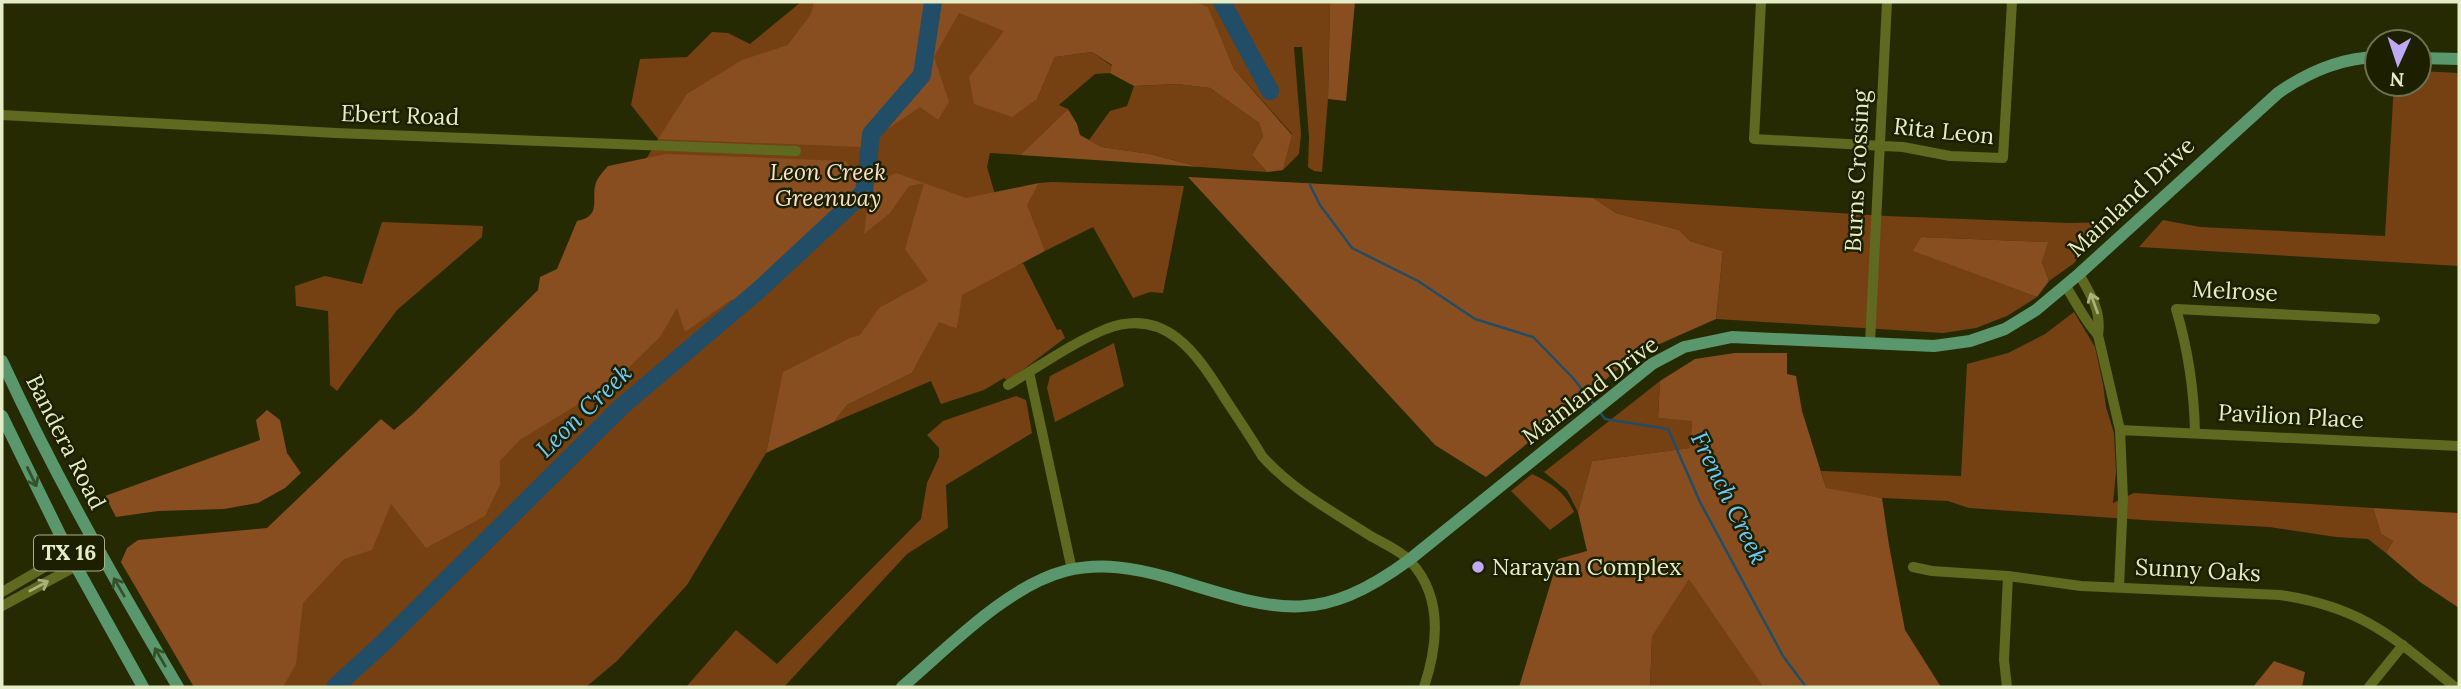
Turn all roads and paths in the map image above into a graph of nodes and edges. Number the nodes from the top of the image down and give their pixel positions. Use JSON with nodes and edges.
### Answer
{"nodes":[{"id":1,"x":1761,"y":2,"type":"edge"},
{"id":2,"x":1887,"y":2,"type":"edge"},
{"id":3,"x":2012,"y":2,"type":"edge"},
{"id":4,"x":2363,"y":58,"type":"edge"},
{"id":5,"x":2433,"y":59,"type":"edge"},
{"id":6,"x":2459,"y":60,"type":"edge"},
{"id":7,"x":2,"y":115,"type":"edge"},
{"id":8,"x":1880,"y":145,"type":"junction"},
{"id":9,"x":796,"y":151,"type":"dead end"},
{"id":10,"x":2079,"y":274,"type":"junction"},
{"id":11,"x":2065,"y":285,"type":"junction"},
{"id":12,"x":2375,"y":319,"type":"dead end"},
{"id":13,"x":2098,"y":335,"type":"junction"},
{"id":14,"x":1870,"y":343,"type":"junction"},
{"id":15,"x":2,"y":361,"type":"edge"},
{"id":16,"x":1030,"y":372,"type":"junction"},
{"id":17,"x":1008,"y":385,"type":"dead end"},
{"id":18,"x":2,"y":416,"type":"edge"},
{"id":19,"x":2120,"y":430,"type":"junction"},
{"id":20,"x":2195,"y":432,"type":"junction"},
{"id":21,"x":2459,"y":446,"type":"edge"},
{"id":22,"x":95,"y":546,"type":"junction"},
{"id":23,"x":72,"y":559,"type":"junction"},
{"id":24,"x":1409,"y":560,"type":"junction"},
{"id":25,"x":1913,"y":567,"type":"dead end"},
{"id":26,"x":1072,"y":569,"type":"junction"},
{"id":27,"x":2008,"y":576,"type":"junction"},
{"id":28,"x":2119,"y":587,"type":"junction"},
{"id":29,"x":2,"y":592,"type":"edge"},
{"id":30,"x":2,"y":606,"type":"edge"},
{"id":31,"x":2403,"y":645,"type":"junction"},
{"id":32,"x":143,"y":687,"type":"edge"},
{"id":33,"x":178,"y":687,"type":"edge"},
{"id":34,"x":902,"y":687,"type":"edge"},
{"id":35,"x":1424,"y":687,"type":"edge"},
{"id":36,"x":2007,"y":687,"type":"edge"},
{"id":37,"x":2369,"y":687,"type":"edge"},
{"id":38,"x":2455,"y":687,"type":"edge"}],
"edges":[{"from":1,"to":8,"type":"street","name":"Rita Leon"},
{"from":2,"to":8,"type":"street","name":"Burns Crossing"},
{"from":3,"to":8,"type":"street","name":"Rita Leon"},
{"from":4,"to":10,"type":"main road","name":"Mainland Drive"},
{"from":5,"to":6,"type":"main road"},
{"from":7,"to":9,"type":"street","name":"Ebert Road"},
{"from":8,"to":14,"type":"street","name":"Burns Crossing"},
{"from":10,"to":11,"type":"main road","name":"Mainland Drive"},
{"from":13,"to":10,"type":"street","one_way":true},
{"from":11,"to":13,"type":"street"},
{"from":11,"to":14,"type":"main road","name":"Mainland Drive"},
{"from":12,"to":20,"type":"street","name":"Melrose"},
{"from":13,"to":19,"type":"street"},
{"from":14,"to":24,"type":"main road","name":"Mainland Drive"},
{"from":15,"to":22,"type":"main road","name":"Bandera Road","number":"TX 16"},
{"from":16,"to":17,"type":"street"},
{"from":16,"to":24,"type":"street"},
{"from":16,"to":26,"type":"street"},
{"from":18,"to":23,"type":"main road","name":"Bandera Road","number":"TX 16","one_way":true},
{"from":19,"to":20,"type":"street","name":"Pavilion Place"},
{"from":19,"to":28,"type":"street"},
{"from":20,"to":21,"type":"street","name":"Pavilion Place"},
{"from":22,"to":23,"type":"street"},
{"from":33,"to":22,"type":"main road","name":"Bandera Road","number":"TX 16","one_way":true},
{"from":23,"to":29,"type":"street"},
{"from":30,"to":23,"type":"street","one_way":true},
{"from":23,"to":32,"type":"main road","name":"Bandera Road","number":"TX 16"},
{"from":24,"to":26,"type":"main road","name":"Mainland Drive"},
{"from":24,"to":35,"type":"street"},
{"from":25,"to":27,"type":"street","name":"Sunny Oaks"},
{"from":26,"to":34,"type":"main road","name":"Mainland Drive"},
{"from":27,"to":28,"type":"street","name":"Sunny Oaks"},
{"from":27,"to":36,"type":"street"},
{"from":28,"to":31,"type":"street","name":"Sunny Oaks"},
{"from":31,"to":37,"type":"street"},
{"from":31,"to":38,"type":"street","name":"Sunny Oaks"}]}
